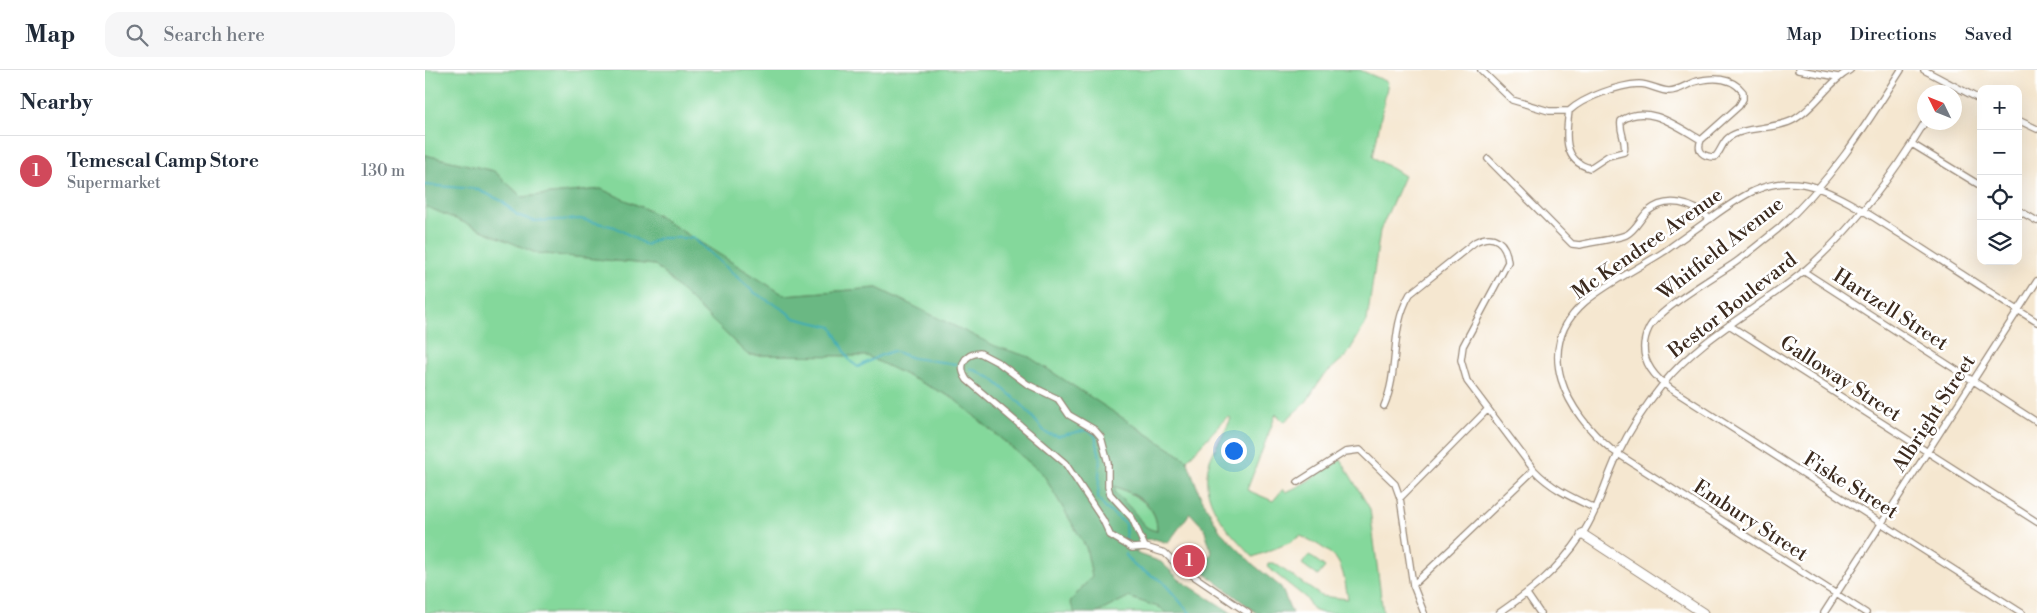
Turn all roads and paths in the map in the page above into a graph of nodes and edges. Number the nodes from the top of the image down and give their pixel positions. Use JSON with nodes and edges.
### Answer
{"nodes":[{"id":1,"x":1481,"y":70,"type":"edge"},
{"id":2,"x":1798,"y":70,"type":"edge"},
{"id":3,"x":1849,"y":70,"type":"edge"},
{"id":4,"x":1901,"y":70,"type":"edge"},
{"id":5,"x":1923,"y":70,"type":"edge"},
{"id":6,"x":1837,"y":77,"type":"junction"},
{"id":7,"x":1949,"y":83,"type":"joint"},
{"id":8,"x":1977,"y":98,"type":"edge"},
{"id":9,"x":1569,"y":111,"type":"junction"},
{"id":10,"x":2022,"y":122,"type":"edge"},
{"id":11,"x":1920,"y":130,"type":"edge"},
{"id":12,"x":2037,"y":130,"type":"edge"},
{"id":13,"x":1701,"y":140,"type":"junction"},
{"id":14,"x":1912,"y":144,"type":"junction"},
{"id":15,"x":1488,"y":159,"type":"dead end"},
{"id":16,"x":1977,"y":184,"type":"edge"},
{"id":17,"x":1818,"y":188,"type":"junction"},
{"id":18,"x":1863,"y":211,"type":"junction"},
{"id":19,"x":2022,"y":212,"type":"edge"},
{"id":20,"x":1711,"y":219,"type":"junction"},
{"id":21,"x":2037,"y":221,"type":"edge"},
{"id":22,"x":1803,"y":271,"type":"junction"},
{"id":23,"x":2037,"y":281,"type":"edge"},
{"id":24,"x":2018,"y":310,"type":"junction"},
{"id":25,"x":2037,"y":322,"type":"edge"},
{"id":26,"x":1729,"y":325,"type":"junction"},
{"id":27,"x":1973,"y":381,"type":"junction"},
{"id":28,"x":1663,"y":384,"type":"junction"},
{"id":29,"x":1383,"y":406,"type":"dead end"},
{"id":30,"x":1487,"y":410,"type":"junction"},
{"id":31,"x":2037,"y":422,"type":"edge"},
{"id":32,"x":1927,"y":452,"type":"junction"},
{"id":33,"x":1618,"y":454,"type":"junction"},
{"id":34,"x":1533,"y":470,"type":"junction"},
{"id":35,"x":1298,"y":482,"type":"dead end"},
{"id":36,"x":1400,"y":498,"type":"junction"},
{"id":37,"x":1596,"y":509,"type":"junction"},
{"id":38,"x":2037,"y":522,"type":"edge"},
{"id":39,"x":1882,"y":523,"type":"junction"},
{"id":40,"x":1582,"y":534,"type":"junction"},
{"id":41,"x":1145,"y":547,"type":"junction"},
{"id":42,"x":1413,"y":585,"type":"junction"},
{"id":43,"x":1527,"y":594,"type":"junction"},
{"id":44,"x":1836,"y":594,"type":"junction"},
{"id":45,"x":1248,"y":613,"type":"edge"},
{"id":46,"x":1424,"y":613,"type":"edge"},
{"id":47,"x":1499,"y":613,"type":"edge"},
{"id":48,"x":1539,"y":613,"type":"edge"},
{"id":49,"x":1703,"y":613,"type":"edge"},
{"id":50,"x":1824,"y":613,"type":"edge"},
{"id":51,"x":1866,"y":613,"type":"edge"},
{"id":52,"x":2022,"y":613,"type":"edge"}],
"edges":[{"from":1,"to":9,"type":"street"},
{"from":2,"to":6,"type":"street"},
{"from":3,"to":6,"type":"street"},
{"from":4,"to":17,"type":"street","name":"Whitfield Avenue"},
{"from":5,"to":7,"type":"street"},
{"from":6,"to":13,"type":"street"},
{"from":7,"to":8,"type":"street"},
{"from":9,"to":13,"type":"street"},
{"from":9,"to":13,"type":"street"},
{"from":10,"to":12,"type":"street"},
{"from":11,"to":14,"type":"street","name":"Bestor Boulevard"},
{"from":14,"to":16,"type":"street"},
{"from":14,"to":18,"type":"street","name":"Bestor Boulevard"},
{"from":15,"to":20,"type":"street"},
{"from":17,"to":18,"type":"street","name":"Mc Kendree Avenue"},
{"from":17,"to":20,"type":"street","name":"Mc Kendree Avenue"},
{"from":17,"to":28,"type":"street","name":"Whitfield Avenue"},
{"from":18,"to":22,"type":"street","name":"Bestor Boulevard"},
{"from":18,"to":24,"type":"street","name":"Mc Kendree Avenue"},
{"from":19,"to":21,"type":"street"},
{"from":20,"to":33,"type":"street","name":"Mc Kendree Avenue"},
{"from":22,"to":26,"type":"street","name":"Bestor Boulevard"},
{"from":22,"to":27,"type":"street","name":"Hartzell Street"},
{"from":23,"to":24,"type":"street","name":"Albright Street"},
{"from":24,"to":25,"type":"street","name":"Mc Kendree Avenue"},
{"from":24,"to":27,"type":"street","name":"Albright Street"},
{"from":26,"to":28,"type":"street","name":"Bestor Boulevard"},
{"from":26,"to":32,"type":"street","name":"Galloway Street"},
{"from":27,"to":31,"type":"street","name":"Hartzell Street"},
{"from":27,"to":32,"type":"street","name":"Albright Street"},
{"from":28,"to":33,"type":"street","name":"Bestor Boulevard"},
{"from":28,"to":39,"type":"street","name":"Fiske Street"},
{"from":29,"to":30,"type":"street"},
{"from":30,"to":34,"type":"street"},
{"from":30,"to":36,"type":"street"},
{"from":32,"to":38,"type":"street","name":"Galloway Street"},
{"from":32,"to":39,"type":"street","name":"Albright Street"},
{"from":33,"to":37,"type":"street","name":"Bestor Boulevard"},
{"from":33,"to":44,"type":"street","name":"Embury Street"},
{"from":34,"to":37,"type":"street"},
{"from":34,"to":42,"type":"street"},
{"from":35,"to":36,"type":"street"},
{"from":36,"to":42,"type":"street"},
{"from":37,"to":40,"type":"street","name":"Bestor Boulevard"},
{"from":39,"to":44,"type":"street","name":"Albright Street"},
{"from":39,"to":52,"type":"street","name":"Fiske Street"},
{"from":40,"to":43,"type":"street","name":"Bestor Boulevard"},
{"from":40,"to":49,"type":"street"},
{"from":41,"to":41,"type":"street"},
{"from":41,"to":45,"type":"street"},
{"from":42,"to":46,"type":"street"},
{"from":43,"to":47,"type":"street","name":"Bestor Boulevard"},
{"from":43,"to":48,"type":"street"},
{"from":44,"to":50,"type":"street","name":"Albright Street"},
{"from":44,"to":51,"type":"street","name":"Embury Street"}]}
